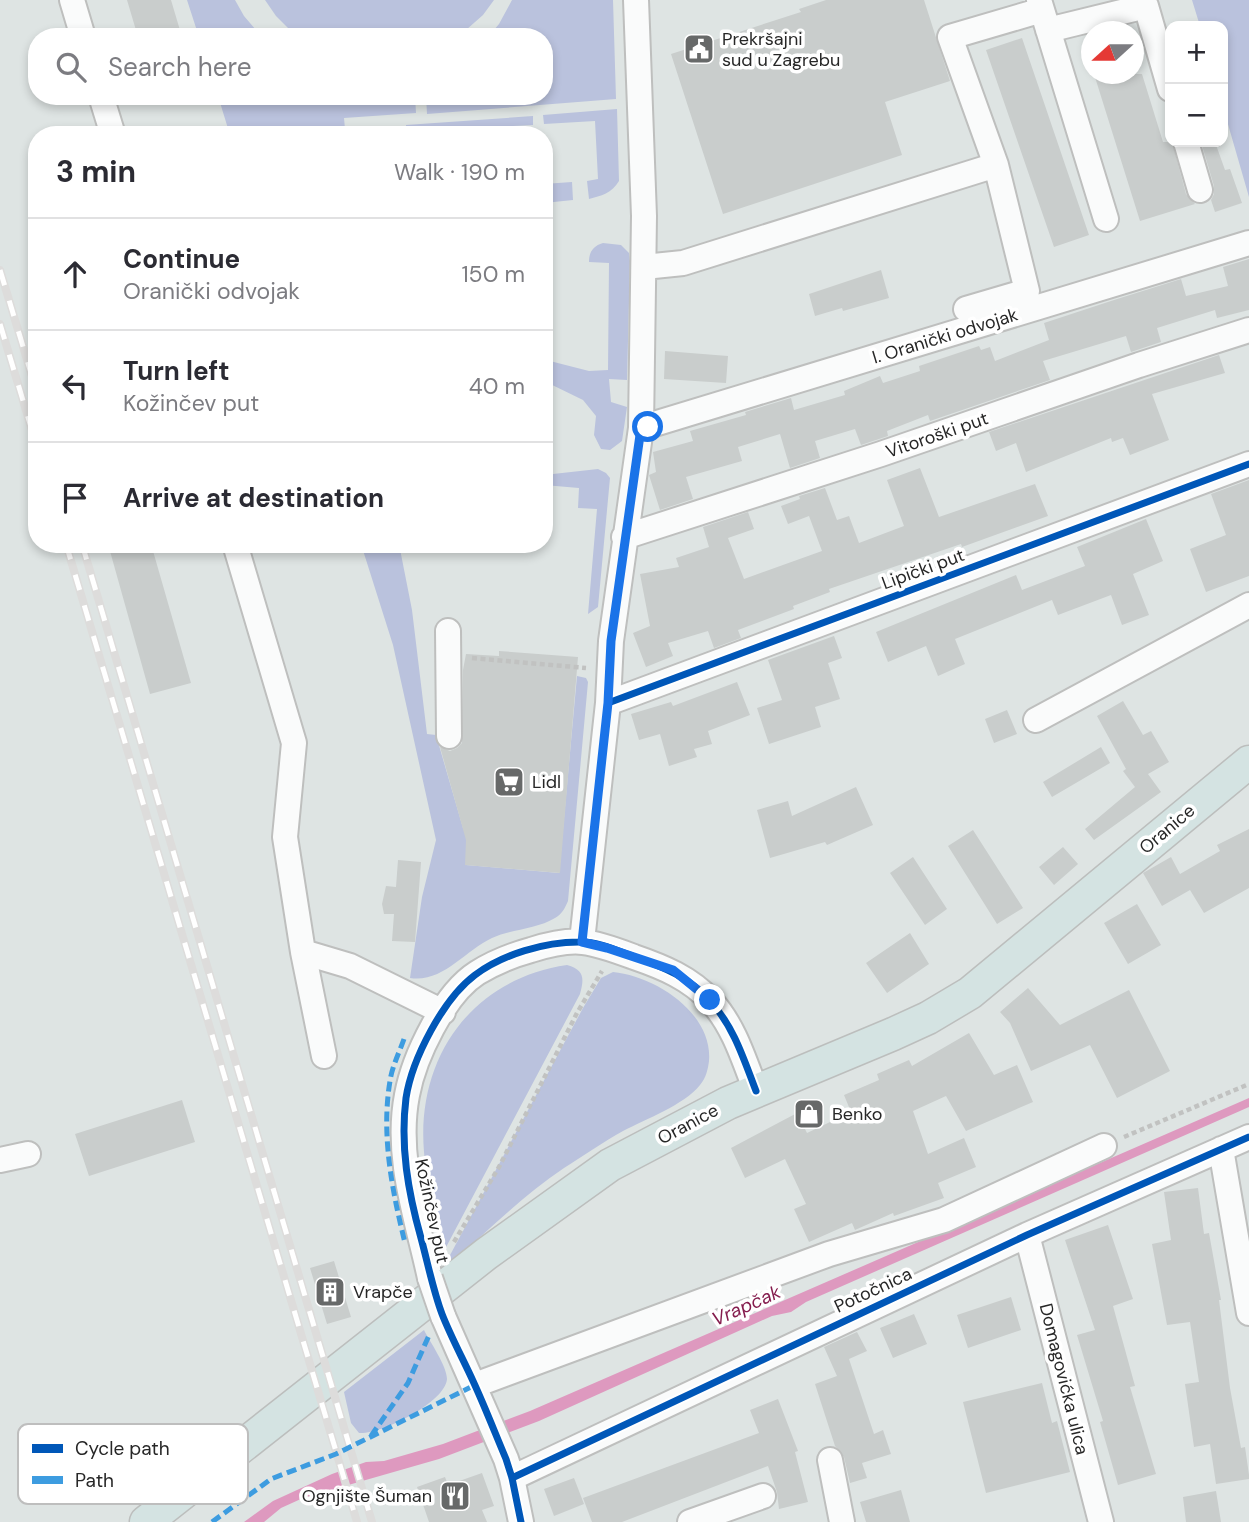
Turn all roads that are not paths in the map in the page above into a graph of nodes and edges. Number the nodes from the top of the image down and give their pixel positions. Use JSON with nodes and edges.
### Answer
{"nodes":[{"id":1,"x":72,"y":0,"type":"edge"},
{"id":2,"x":636,"y":0,"type":"edge"},
{"id":3,"x":1043,"y":13,"type":"edge"},
{"id":4,"x":80,"y":28,"type":"edge"},
{"id":5,"x":1169,"y":84,"type":"edge"},
{"id":6,"x":104,"y":105,"type":"edge"},
{"id":7,"x":110,"y":126,"type":"edge"},
{"id":8,"x":1187,"y":147,"type":"edge"},
{"id":9,"x":996,"y":165,"type":"junction"},
{"id":10,"x":1200,"y":190,"type":"dead end"},
{"id":11,"x":1106,"y":219,"type":"dead end"},
{"id":12,"x":1249,"y":243,"type":"edge"},
{"id":13,"x":643,"y":267,"type":"junction"},
{"id":14,"x":966,"y":309,"type":"dead end"},
{"id":15,"x":1249,"y":330,"type":"edge"},
{"id":16,"x":641,"y":428,"type":"junction"},
{"id":17,"x":1249,"y":464,"type":"edge"},
{"id":18,"x":624,"y":537,"type":"junction"},
{"id":19,"x":238,"y":553,"type":"edge"},
{"id":20,"x":1249,"y":605,"type":"edge"},
{"id":21,"x":449,"y":631,"type":"dead end"},
{"id":22,"x":608,"y":703,"type":"junction"},
{"id":23,"x":1036,"y":720,"type":"dead end"},
{"id":24,"x":449,"y":736,"type":"dead end"},
{"id":25,"x":1249,"y":762,"type":"edge"},
{"id":26,"x":582,"y":942,"type":"junction"},
{"id":27,"x":303,"y":952,"type":"junction"},
{"id":28,"x":443,"y":1012,"type":"junction"},
{"id":29,"x":324,"y":1056,"type":"dead end"},
{"id":30,"x":756,"y":1091,"type":"junction"},
{"id":31,"x":1249,"y":1136,"type":"edge"},
{"id":32,"x":1104,"y":1146,"type":"road end"},
{"id":33,"x":1221,"y":1149,"type":"junction"},
{"id":34,"x":28,"y":1154,"type":"dead end"},
{"id":35,"x":0,"y":1160,"type":"edge"},
{"id":36,"x":1027,"y":1235,"type":"junction"},
{"id":37,"x":1249,"y":1313,"type":"edge"},
{"id":38,"x":480,"y":1396,"type":"junction"},
{"id":39,"x":248,"y":1442,"type":"edge"},
{"id":40,"x":830,"y":1460,"type":"dead end"},
{"id":41,"x":509,"y":1469,"type":"junction"},
{"id":42,"x":763,"y":1496,"type":"dead end"},
{"id":43,"x":169,"y":1504,"type":"edge"},
{"id":44,"x":146,"y":1522,"type":"edge"},
{"id":45,"x":520,"y":1522,"type":"edge"},
{"id":46,"x":690,"y":1522,"type":"edge"},
{"id":47,"x":842,"y":1522,"type":"edge"},
{"id":48,"x":1101,"y":1522,"type":"edge"}],
"edges":[{"from":1,"to":4,"type":"street"},
{"from":2,"to":13,"type":"street"},
{"from":3,"to":5,"type":"street"},
{"from":3,"to":9,"type":"street"},
{"from":3,"to":11,"type":"street"},
{"from":6,"to":7,"type":"street"},
{"from":8,"to":10,"type":"street"},
{"from":9,"to":13,"type":"street"},
{"from":9,"to":14,"type":"street"},
{"from":12,"to":16,"type":"street","name":"I. Oranički odvojak"},
{"from":13,"to":16,"type":"street"},
{"from":15,"to":18,"type":"street","name":"Vitoroški put"},
{"from":16,"to":18,"type":"street"},
{"from":17,"to":22,"type":"street","name":"Lipički put"},
{"from":18,"to":22,"type":"street"},
{"from":19,"to":27,"type":"street"},
{"from":20,"to":23,"type":"street"},
{"from":21,"to":24,"type":"street"},
{"from":22,"to":26,"type":"street"},
{"from":25,"to":30,"type":"main road","name":"Oranice"},
{"from":26,"to":28,"type":"street","name":"Kožinčev put"},
{"from":26,"to":30,"type":"street","name":"Kožinčev put"},
{"from":27,"to":28,"type":"street"},
{"from":27,"to":29,"type":"street"},
{"from":28,"to":38,"type":"street","name":"Kožinčev put","bridge":true},
{"from":30,"to":39,"type":"main road","name":"Oranice"},
{"from":31,"to":33,"type":"street","name":"Potočnica"},
{"from":32,"to":38,"type":"street"},
{"from":33,"to":36,"type":"street","name":"Potočnica"},
{"from":33,"to":37,"type":"street"},
{"from":34,"to":35,"type":"street"},
{"from":36,"to":41,"type":"street","name":"Potočnica"},
{"from":36,"to":48,"type":"street","name":"Domagovićka ulica"},
{"from":38,"to":41,"type":"street","name":"Kožinčev put"},
{"from":40,"to":47,"type":"street"},
{"from":41,"to":45,"type":"street","name":"Kožinčev put"},
{"from":42,"to":46,"type":"street"},
{"from":43,"to":44,"type":"main road","name":"Oranice"}]}
